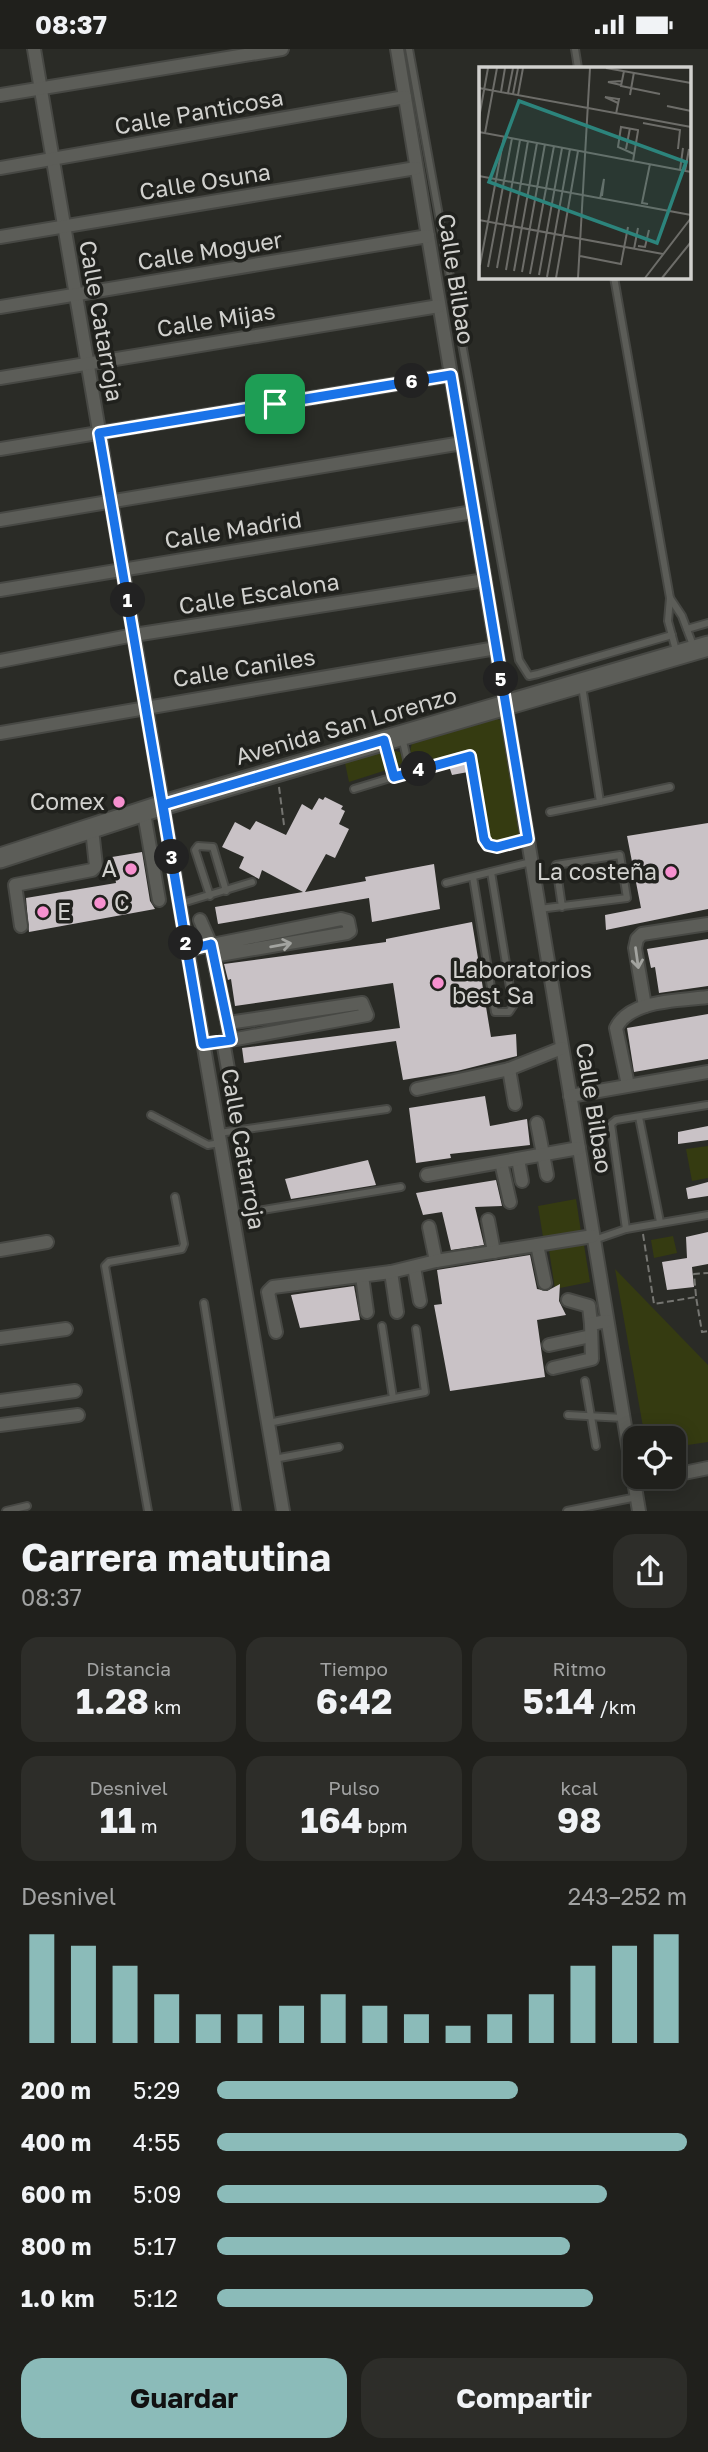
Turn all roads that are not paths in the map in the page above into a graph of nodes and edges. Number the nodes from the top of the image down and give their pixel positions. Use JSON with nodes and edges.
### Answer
{"nodes":[{"id":1,"x":34,"y":49,"type":"edge"},
{"id":2,"x":282,"y":49,"type":"edge"},
{"id":3,"x":397,"y":49,"type":"edge"},
{"id":4,"x":409,"y":49,"type":"edge"},
{"id":5,"x":575,"y":49,"type":"edge"},
{"id":6,"x":578,"y":67,"type":"edge"},
{"id":7,"x":40,"y":87,"type":"junction"},
{"id":8,"x":0,"y":95,"type":"edge"},
{"id":9,"x":405,"y":97,"type":"junction"},
{"id":10,"x":52,"y":158,"type":"junction"},
{"id":11,"x":0,"y":167,"type":"edge"},
{"id":12,"x":416,"y":168,"type":"junction"},
{"id":13,"x":64,"y":226,"type":"junction"},
{"id":14,"x":428,"y":236,"type":"junction"},
{"id":15,"x":0,"y":237,"type":"edge"},
{"id":16,"x":614,"y":278,"type":"edge"},
{"id":17,"x":76,"y":294,"type":"junction"},
{"id":18,"x":439,"y":306,"type":"junction"},
{"id":19,"x":0,"y":307,"type":"edge"},
{"id":20,"x":87,"y":362,"type":"junction"},
{"id":21,"x":451,"y":375,"type":"junction"},
{"id":22,"x":0,"y":378,"type":"edge"},
{"id":23,"x":99,"y":433,"type":"junction"},
{"id":24,"x":462,"y":443,"type":"junction"},
{"id":25,"x":0,"y":450,"type":"edge"},
{"id":26,"x":110,"y":499,"type":"junction"},
{"id":27,"x":473,"y":512,"type":"junction"},
{"id":28,"x":0,"y":520,"type":"edge"},
{"id":29,"x":122,"y":570,"type":"junction"},
{"id":30,"x":485,"y":580,"type":"junction"},
{"id":31,"x":0,"y":590,"type":"edge"},
{"id":32,"x":670,"y":598,"type":"junction"},
{"id":33,"x":708,"y":624,"type":"edge"},
{"id":34,"x":687,"y":629,"type":"junction"},
{"id":35,"x":134,"y":635,"type":"junction"},
{"id":36,"x":672,"y":635,"type":"junction"},
{"id":37,"x":496,"y":648,"type":"junction"},
{"id":38,"x":694,"y":650,"type":"edge"},
{"id":39,"x":0,"y":661,"type":"edge"},
{"id":40,"x":581,"y":684,"type":"junction"},
{"id":41,"x":505,"y":705,"type":"junction"},
{"id":42,"x":146,"y":706,"type":"junction"},
{"id":43,"x":0,"y":733,"type":"edge"},
{"id":44,"x":393,"y":737,"type":"junction"},
{"id":45,"x":410,"y":772,"type":"junction"},
{"id":46,"x":394,"y":777,"type":"junction"},
{"id":47,"x":670,"y":787,"type":"dead end"},
{"id":48,"x":354,"y":789,"type":"dead end"},
{"id":49,"x":600,"y":802,"type":"junction"},
{"id":50,"x":163,"y":805,"type":"junction"},
{"id":51,"x":550,"y":812,"type":"dead end"},
{"id":52,"x":144,"y":813,"type":"junction"},
{"id":53,"x":92,"y":829,"type":"junction"},
{"id":54,"x":528,"y":839,"type":"junction"},
{"id":55,"x":0,"y":858,"type":"edge"},
{"id":56,"x":531,"y":862,"type":"junction"},
{"id":57,"x":491,"y":872,"type":"junction"},
{"id":58,"x":473,"y":877,"type":"junction"},
{"id":59,"x":252,"y":881,"type":"dead end"},
{"id":60,"x":446,"y":883,"type":"dead end"},
{"id":61,"x":226,"y":891,"type":"junction"},
{"id":62,"x":210,"y":897,"type":"junction"},
{"id":63,"x":159,"y":900,"type":"dead end"},
{"id":64,"x":180,"y":904,"type":"junction"},
{"id":65,"x":562,"y":907,"type":"junction"},
{"id":66,"x":539,"y":909,"type":"junction"},
{"id":67,"x":200,"y":920,"type":"dead end"},
{"id":68,"x":708,"y":924,"type":"edge"},
{"id":69,"x":21,"y":926,"type":"dead end"},
{"id":70,"x":187,"y":950,"type":"junction"},
{"id":71,"x":213,"y":950,"type":"junction"},
{"id":72,"x":708,"y":997,"type":"edge"},
{"id":73,"x":645,"y":1006,"type":"junction"},
{"id":74,"x":228,"y":1023,"type":"junction"},
{"id":75,"x":227,"y":1041,"type":"junction"},
{"id":76,"x":203,"y":1044,"type":"junction"},
{"id":77,"x":562,"y":1048,"type":"junction"},
{"id":78,"x":228,"y":1069,"type":"dead end"},
{"id":79,"x":509,"y":1069,"type":"junction"},
{"id":80,"x":708,"y":1072,"type":"edge"},
{"id":81,"x":628,"y":1085,"type":"junction"},
{"id":82,"x":417,"y":1089,"type":"dead end"},
{"id":83,"x":570,"y":1096,"type":"junction"},
{"id":84,"x":515,"y":1104,"type":"dead end"},
{"id":85,"x":707,"y":1105,"type":"edge"},
{"id":86,"x":387,"y":1109,"type":"dead end"},
{"id":87,"x":151,"y":1115,"type":"dead end"},
{"id":88,"x":639,"y":1117,"type":"junction"},
{"id":89,"x":537,"y":1123,"type":"dead end"},
{"id":90,"x":219,"y":1138,"type":"junction"},
{"id":91,"x":579,"y":1148,"type":"junction"},
{"id":92,"x":543,"y":1154,"type":"junction"},
{"id":93,"x":518,"y":1159,"type":"junction"},
{"id":94,"x":501,"y":1162,"type":"junction"},
{"id":95,"x":427,"y":1175,"type":"dead end"},
{"id":96,"x":547,"y":1175,"type":"dead end"},
{"id":97,"x":522,"y":1181,"type":"dead end"},
{"id":98,"x":401,"y":1187,"type":"dead end"},
{"id":99,"x":176,"y":1197,"type":"dead end"},
{"id":100,"x":510,"y":1202,"type":"dead end"},
{"id":101,"x":233,"y":1215,"type":"junction"},
{"id":102,"x":708,"y":1215,"type":"edge"},
{"id":103,"x":488,"y":1220,"type":"dead end"},
{"id":104,"x":660,"y":1222,"type":"junction"},
{"id":105,"x":429,"y":1227,"type":"dead end"},
{"id":106,"x":626,"y":1229,"type":"junction"},
{"id":107,"x":594,"y":1238,"type":"junction"},
{"id":108,"x":47,"y":1242,"type":"dead end"},
{"id":109,"x":537,"y":1245,"type":"junction"},
{"id":110,"x":0,"y":1250,"type":"edge"},
{"id":111,"x":494,"y":1252,"type":"junction"},
{"id":112,"x":436,"y":1261,"type":"junction"},
{"id":113,"x":414,"y":1267,"type":"junction"},
{"id":114,"x":391,"y":1272,"type":"junction"},
{"id":115,"x":362,"y":1276,"type":"junction"},
{"id":116,"x":545,"y":1283,"type":"dead end"},
{"id":117,"x":568,"y":1300,"type":"dead end"},
{"id":118,"x":420,"y":1301,"type":"dead end"},
{"id":119,"x":204,"y":1303,"type":"dead end"},
{"id":120,"x":397,"y":1312,"type":"dead end"},
{"id":121,"x":367,"y":1313,"type":"dead end"},
{"id":122,"x":607,"y":1321,"type":"junction"},
{"id":123,"x":382,"y":1326,"type":"dead end"},
{"id":124,"x":66,"y":1329,"type":"dead end"},
{"id":125,"x":416,"y":1329,"type":"dead end"},
{"id":126,"x":591,"y":1330,"type":"junction"},
{"id":127,"x":276,"y":1332,"type":"dead end"},
{"id":128,"x":0,"y":1338,"type":"edge"},
{"id":129,"x":550,"y":1345,"type":"dead end"},
{"id":130,"x":553,"y":1368,"type":"dead end"},
{"id":131,"x":584,"y":1381,"type":"dead end"},
{"id":132,"x":75,"y":1391,"type":"dead end"},
{"id":133,"x":393,"y":1398,"type":"junction"},
{"id":134,"x":0,"y":1401,"type":"edge"},
{"id":135,"x":78,"y":1415,"type":"dead end"},
{"id":136,"x":568,"y":1415,"type":"dead end"},
{"id":137,"x":591,"y":1418,"type":"junction"},
{"id":138,"x":624,"y":1418,"type":"junction"},
{"id":139,"x":268,"y":1423,"type":"junction"},
{"id":140,"x":0,"y":1425,"type":"edge"},
{"id":141,"x":625,"y":1426,"type":"edge"},
{"id":142,"x":596,"y":1446,"type":"dead end"},
{"id":143,"x":339,"y":1447,"type":"dead end"},
{"id":144,"x":274,"y":1459,"type":"junction"},
{"id":145,"x":708,"y":1468,"type":"edge"},
{"id":146,"x":686,"y":1473,"type":"edge"},
{"id":147,"x":635,"y":1489,"type":"edge"},
{"id":148,"x":637,"y":1497,"type":"junction"},
{"id":149,"x":27,"y":1506,"type":"dead end"},
{"id":150,"x":6,"y":1510,"type":"edge"},
{"id":151,"x":148,"y":1510,"type":"edge"},
{"id":152,"x":237,"y":1510,"type":"edge"},
{"id":153,"x":283,"y":1510,"type":"edge"},
{"id":154,"x":567,"y":1510,"type":"edge"},
{"id":155,"x":639,"y":1510,"type":"edge"}],
"edges":[{"from":1,"to":7,"type":"street","name":"Calle Catarroja"},
{"from":2,"to":7,"type":"street"},
{"from":3,"to":9,"type":"street","name":"Calle Bilbao"},
{"from":4,"to":36,"type":"lane"},
{"from":5,"to":6,"type":"lane"},
{"from":7,"to":8,"type":"street"},
{"from":7,"to":10,"type":"street","name":"Calle Catarroja"},
{"from":9,"to":10,"type":"street","name":"Calle Panticosa"},
{"from":9,"to":12,"type":"street","name":"Calle Bilbao"},
{"from":10,"to":11,"type":"street","name":"Calle Panticosa"},
{"from":10,"to":13,"type":"street","name":"Calle Catarroja"},
{"from":12,"to":13,"type":"street","name":"Calle Osuna"},
{"from":12,"to":14,"type":"street","name":"Calle Bilbao"},
{"from":13,"to":15,"type":"street","name":"Calle Osuna"},
{"from":13,"to":17,"type":"street","name":"Calle Catarroja"},
{"from":14,"to":17,"type":"street","name":"Calle Moguer"},
{"from":14,"to":18,"type":"street","name":"Calle Bilbao"},
{"from":16,"to":32,"type":"lane"},
{"from":17,"to":19,"type":"street","name":"Calle Moguer"},
{"from":17,"to":20,"type":"street","name":"Calle Catarroja"},
{"from":18,"to":20,"type":"street","name":"Calle Mijas"},
{"from":18,"to":21,"type":"street","name":"Calle Bilbao"},
{"from":20,"to":22,"type":"street","name":"Calle Mijas"},
{"from":20,"to":23,"type":"street","name":"Calle Catarroja"},
{"from":21,"to":23,"type":"street"},
{"from":21,"to":24,"type":"street","name":"Calle Bilbao"},
{"from":23,"to":25,"type":"street"},
{"from":23,"to":26,"type":"street","name":"Calle Catarroja"},
{"from":24,"to":26,"type":"street"},
{"from":24,"to":27,"type":"street","name":"Calle Bilbao"},
{"from":26,"to":28,"type":"street"},
{"from":26,"to":29,"type":"street","name":"Calle Catarroja"},
{"from":27,"to":29,"type":"street","name":"Calle Madrid"},
{"from":27,"to":30,"type":"street","name":"Calle Bilbao"},
{"from":29,"to":31,"type":"street","name":"Calle Madrid"},
{"from":29,"to":35,"type":"street","name":"Calle Catarroja"},
{"from":30,"to":35,"type":"street","name":"Calle Escalona"},
{"from":30,"to":37,"type":"street","name":"Calle Bilbao"},
{"from":32,"to":34,"type":"lane"},
{"from":32,"to":36,"type":"lane"},
{"from":33,"to":34,"type":"lane"},
{"from":34,"to":38,"type":"lane"},
{"from":35,"to":39,"type":"street","name":"Calle Escalona"},
{"from":35,"to":42,"type":"street","name":"Calle Catarroja"},
{"from":36,"to":38,"type":"lane"},
{"from":37,"to":41,"type":"street","name":"Calle Bilbao"},
{"from":37,"to":42,"type":"street","name":"Calle Caniles"},
{"from":38,"to":40,"type":"main road","name":"Avenida San Lorenzo"},
{"from":40,"to":41,"type":"main road","name":"Avenida San Lorenzo"},
{"from":40,"to":49,"type":"lane"},
{"from":41,"to":44,"type":"main road","name":"Avenida San Lorenzo"},
{"from":41,"to":54,"type":"street","name":"Calle Bilbao"},
{"from":42,"to":43,"type":"street","name":"Calle Caniles"},
{"from":42,"to":50,"type":"street","name":"Calle Catarroja"},
{"from":44,"to":45,"type":"lane"},
{"from":44,"to":46,"type":"lane"},
{"from":44,"to":50,"type":"main road","name":"Avenida San Lorenzo"},
{"from":45,"to":46,"type":"lane"},
{"from":45,"to":54,"type":"lane"},
{"from":46,"to":48,"type":"lane"},
{"from":47,"to":49,"type":"lane"},
{"from":49,"to":51,"type":"lane"},
{"from":50,"to":52,"type":"main road","name":"Avenida San Lorenzo"},
{"from":50,"to":64,"type":"street","name":"Calle Catarroja"},
{"from":52,"to":53,"type":"main road","name":"Avenida San Lorenzo"},
{"from":52,"to":63,"type":"street"},
{"from":53,"to":55,"type":"main road","name":"Avenida San Lorenzo"},
{"from":53,"to":69,"type":"street"},
{"from":54,"to":56,"type":"street","name":"Calle Bilbao"},
{"from":56,"to":57,"type":"lane"},
{"from":56,"to":66,"type":"street","name":"Calle Bilbao"},
{"from":57,"to":58,"type":"lane"},
{"from":57,"to":58,"type":"lane"},
{"from":58,"to":60,"type":"lane"},
{"from":59,"to":61,"type":"lane"},
{"from":61,"to":62,"type":"lane"},
{"from":61,"to":62,"type":"lane"},
{"from":62,"to":64,"type":"lane"},
{"from":64,"to":70,"type":"street","name":"Calle Catarroja"},
{"from":65,"to":65,"type":"lane"},
{"from":65,"to":66,"type":"lane"},
{"from":66,"to":77,"type":"street","name":"Calle Bilbao"},
{"from":67,"to":71,"type":"street"},
{"from":68,"to":73,"type":"street","one_way":true},
{"from":70,"to":71,"type":"street"},
{"from":70,"to":76,"type":"street","name":"Calle Catarroja"},
{"from":71,"to":71,"type":"street","one_way":true},
{"from":71,"to":74,"type":"street"},
{"from":72,"to":73,"type":"street"},
{"from":73,"to":81,"type":"street"},
{"from":74,"to":75,"type":"street"},
{"from":74,"to":75,"type":"street"},
{"from":75,"to":76,"type":"street"},
{"from":75,"to":78,"type":"street"},
{"from":76,"to":90,"type":"street","name":"Calle Catarroja"},
{"from":77,"to":79,"type":"street"},
{"from":77,"to":83,"type":"street","name":"Calle Bilbao"},
{"from":79,"to":82,"type":"street"},
{"from":79,"to":84,"type":"street"},
{"from":80,"to":81,"type":"street"},
{"from":81,"to":83,"type":"street"},
{"from":83,"to":91,"type":"street","name":"Calle Bilbao"},
{"from":85,"to":88,"type":"lane"},
{"from":86,"to":90,"type":"lane"},
{"from":87,"to":90,"type":"lane"},
{"from":88,"to":104,"type":"lane"},
{"from":88,"to":106,"type":"lane"},
{"from":89,"to":92,"type":"street"},
{"from":90,"to":101,"type":"street","name":"Calle Catarroja"},
{"from":91,"to":92,"type":"street"},
{"from":91,"to":107,"type":"street","name":"Calle Bilbao"},
{"from":92,"to":93,"type":"street"},
{"from":92,"to":96,"type":"street"},
{"from":93,"to":94,"type":"street"},
{"from":93,"to":97,"type":"street"},
{"from":94,"to":95,"type":"street"},
{"from":94,"to":100,"type":"street"},
{"from":98,"to":101,"type":"lane"},
{"from":99,"to":151,"type":"lane"},
{"from":101,"to":139,"type":"street","name":"Calle Catarroja"},
{"from":102,"to":104,"type":"lane"},
{"from":103,"to":111,"type":"street"},
{"from":104,"to":106,"type":"lane"},
{"from":105,"to":112,"type":"street"},
{"from":106,"to":107,"type":"lane"},
{"from":107,"to":109,"type":"street"},
{"from":107,"to":122,"type":"street","name":"Calle Bilbao"},
{"from":108,"to":110,"type":"street"},
{"from":109,"to":111,"type":"street"},
{"from":109,"to":116,"type":"street"},
{"from":111,"to":112,"type":"street"},
{"from":112,"to":113,"type":"street"},
{"from":113,"to":114,"type":"street"},
{"from":113,"to":118,"type":"street"},
{"from":114,"to":115,"type":"street"},
{"from":114,"to":120,"type":"street"},
{"from":115,"to":121,"type":"street"},
{"from":115,"to":127,"type":"street"},
{"from":117,"to":126,"type":"street"},
{"from":119,"to":152,"type":"lane"},
{"from":122,"to":126,"type":"street"},
{"from":122,"to":138,"type":"street","name":"Calle Bilbao"},
{"from":123,"to":133,"type":"lane"},
{"from":124,"to":128,"type":"street"},
{"from":125,"to":133,"type":"lane"},
{"from":126,"to":129,"type":"street"},
{"from":126,"to":130,"type":"street"},
{"from":131,"to":137,"type":"lane"},
{"from":132,"to":134,"type":"street"},
{"from":133,"to":139,"type":"lane"},
{"from":135,"to":140,"type":"street"},
{"from":136,"to":137,"type":"lane"},
{"from":137,"to":138,"type":"lane"},
{"from":137,"to":142,"type":"lane"},
{"from":138,"to":141,"type":"street","name":"Calle Bilbao"},
{"from":139,"to":144,"type":"street","name":"Calle Catarroja"},
{"from":143,"to":144,"type":"lane"},
{"from":144,"to":153,"type":"street","name":"Calle Catarroja"},
{"from":145,"to":146,"type":"street"},
{"from":147,"to":148,"type":"street","name":"Calle Bilbao"},
{"from":148,"to":154,"type":"lane"},
{"from":148,"to":155,"type":"street","name":"Calle Bilbao"},
{"from":149,"to":150,"type":"lane"}]}
